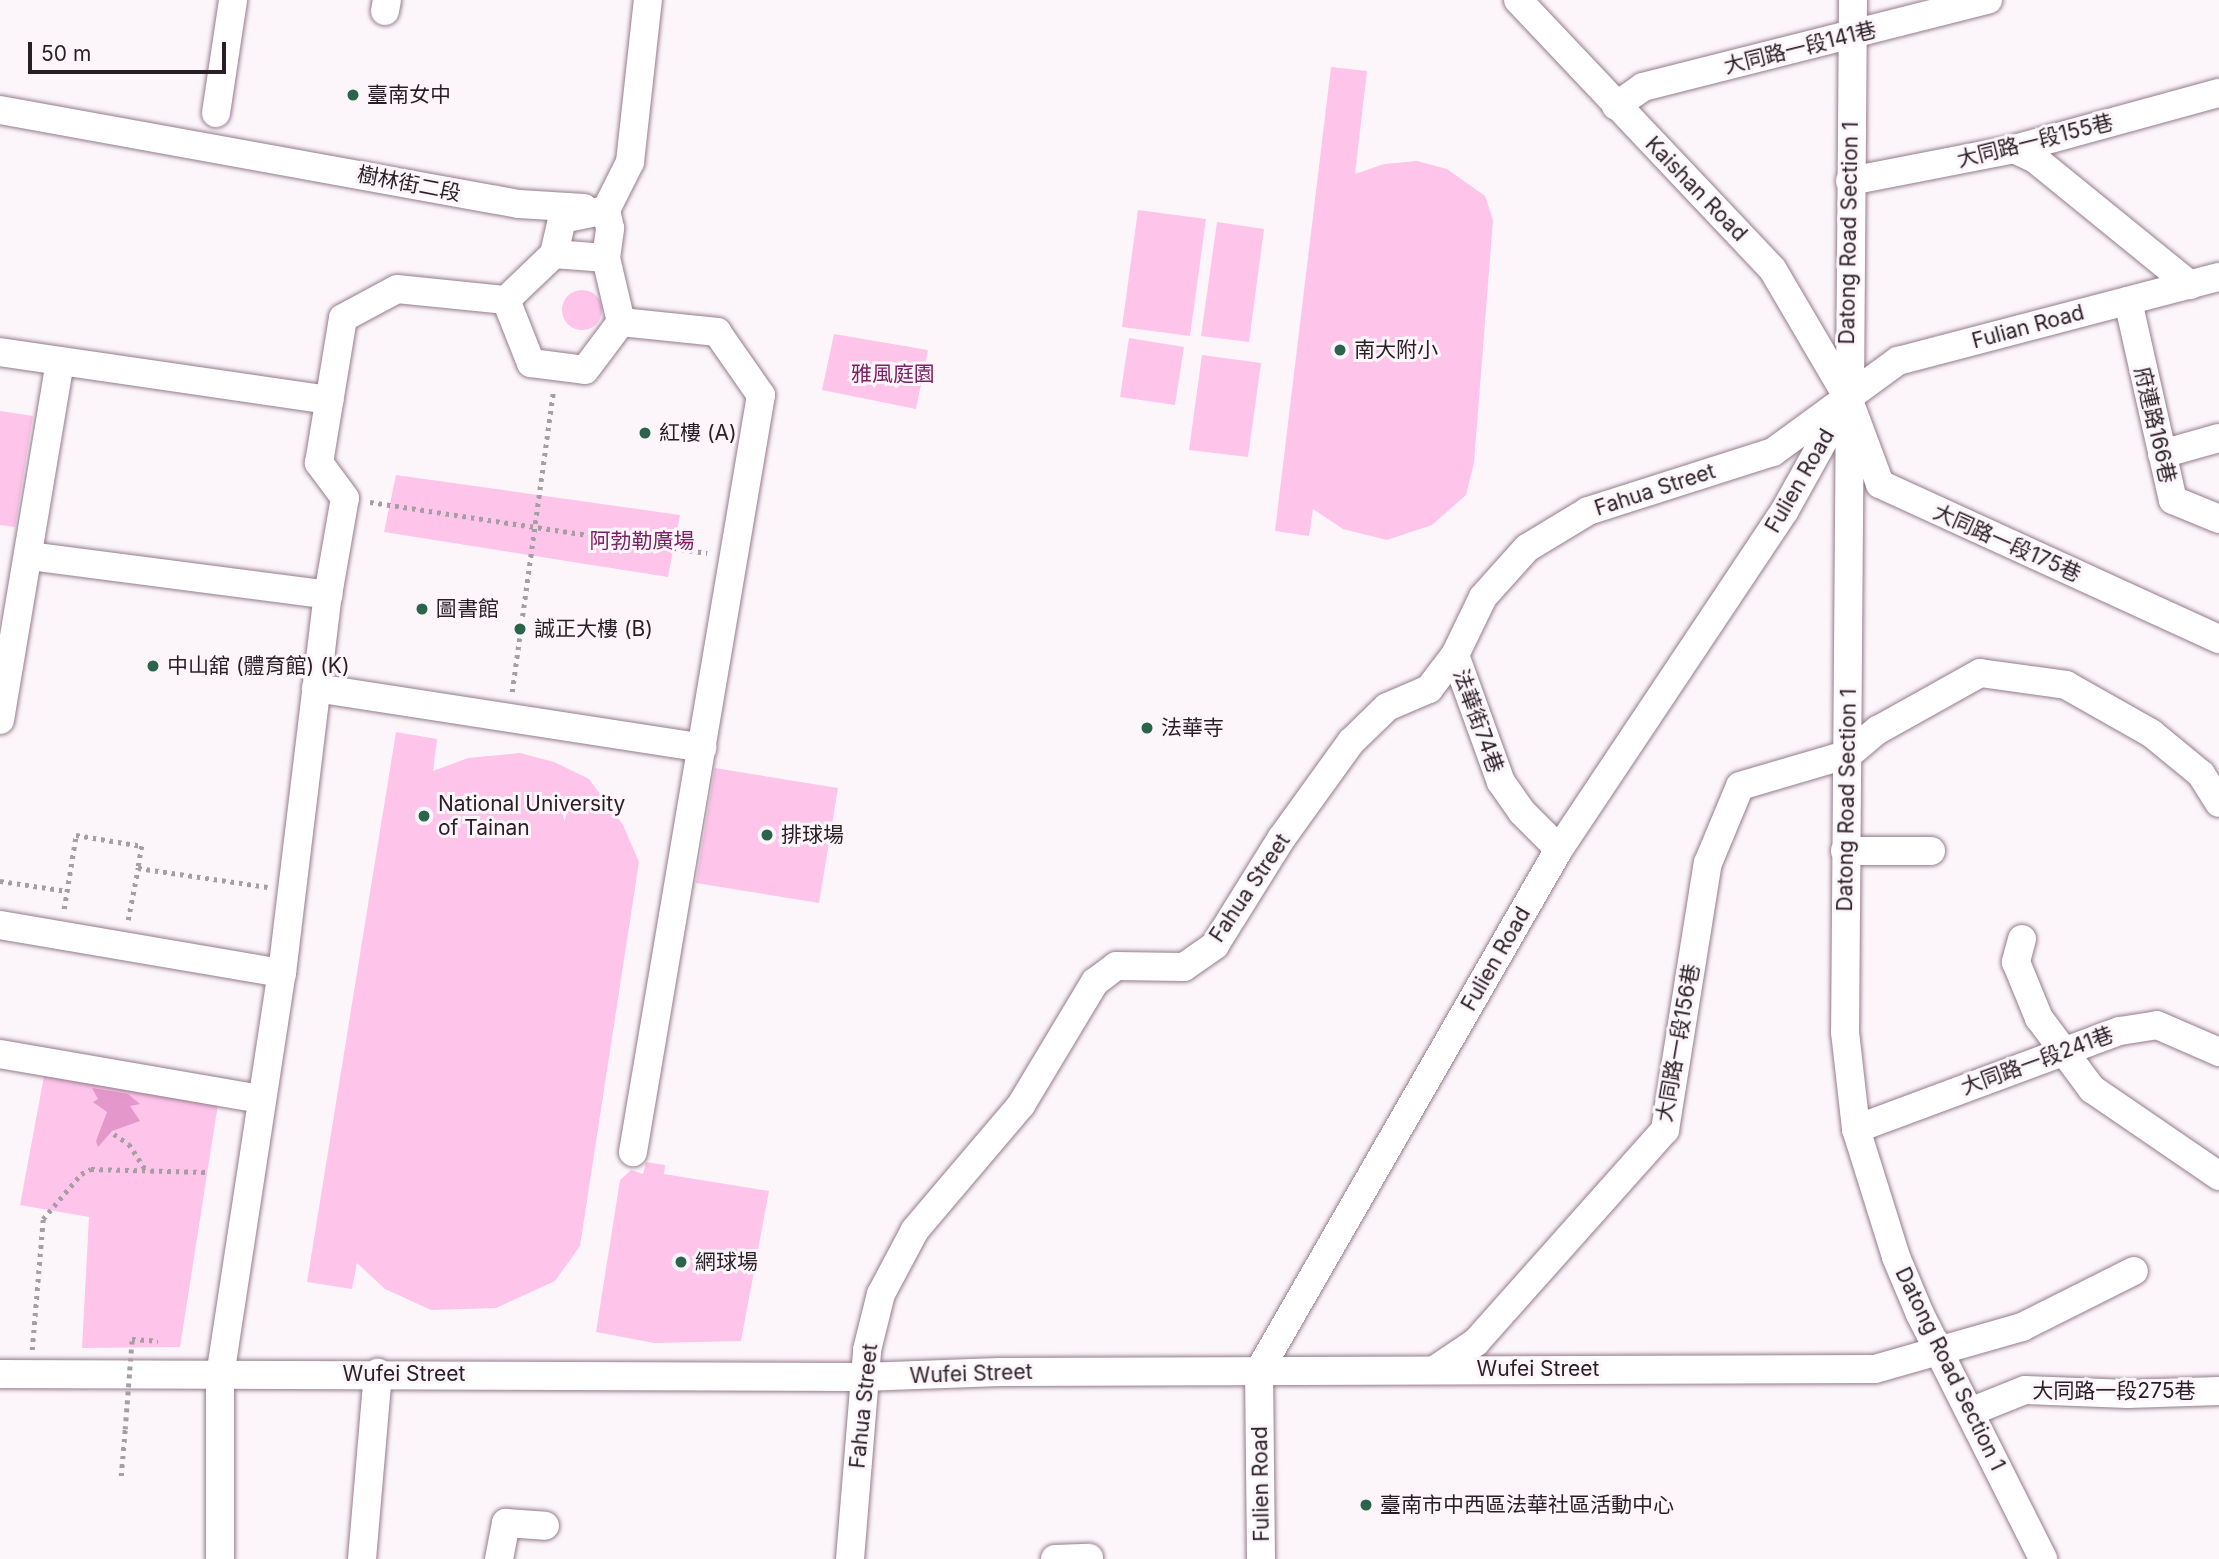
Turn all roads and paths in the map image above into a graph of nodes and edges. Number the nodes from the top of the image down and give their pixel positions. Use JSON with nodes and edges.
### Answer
{"nodes":[{"id":1,"x":233,"y":0,"type":"edge"},
{"id":2,"x":648,"y":0,"type":"edge"},
{"id":3,"x":1518,"y":0,"type":"edge"},
{"id":4,"x":1853,"y":0,"type":"edge"},
{"id":5,"x":1988,"y":0,"type":"edge"},
{"id":6,"x":1852,"y":35,"type":"junction"},
{"id":7,"x":2219,"y":93,"type":"edge"},
{"id":8,"x":1616,"y":106,"type":"junction"},
{"id":9,"x":0,"y":110,"type":"edge"},
{"id":10,"x":216,"y":113,"type":"dead end"},
{"id":11,"x":2014,"y":149,"type":"junction"},
{"id":12,"x":1850,"y":181,"type":"junction"},
{"id":13,"x":606,"y":210,"type":"junction"},
{"id":14,"x":554,"y":254,"type":"junction"},
{"id":15,"x":606,"y":258,"type":"junction"},
{"id":16,"x":2219,"y":277,"type":"edge"},
{"id":17,"x":2190,"y":285,"type":"junction"},
{"id":18,"x":506,"y":300,"type":"junction"},
{"id":19,"x":2128,"y":301,"type":"junction"},
{"id":20,"x":621,"y":322,"type":"junction"},
{"id":21,"x":0,"y":352,"type":"edge"},
{"id":22,"x":60,"y":362,"type":"junction"},
{"id":23,"x":557,"y":367,"type":"junction"},
{"id":24,"x":1848,"y":398,"type":"junction"},
{"id":25,"x":330,"y":400,"type":"junction"},
{"id":26,"x":2219,"y":438,"type":"edge"},
{"id":27,"x":2162,"y":454,"type":"junction"},
{"id":28,"x":345,"y":498,"type":"junction"},
{"id":29,"x":2219,"y":519,"type":"edge"},
{"id":30,"x":29,"y":556,"type":"junction"},
{"id":31,"x":734,"y":557,"type":"junction"},
{"id":32,"x":328,"y":595,"type":"junction"},
{"id":33,"x":2219,"y":639,"type":"edge"},
{"id":34,"x":1455,"y":655,"type":"junction"},
{"id":35,"x":316,"y":688,"type":"junction"},
{"id":36,"x":508,"y":718,"type":"junction"},
{"id":37,"x":0,"y":720,"type":"edge"},
{"id":38,"x":702,"y":748,"type":"junction"},
{"id":39,"x":1849,"y":754,"type":"junction"},
{"id":40,"x":2219,"y":803,"type":"edge"},
{"id":41,"x":1559,"y":849,"type":"junction"},
{"id":42,"x":1845,"y":851,"type":"junction"},
{"id":43,"x":1931,"y":851,"type":"dead end"},
{"id":44,"x":138,"y":868,"type":"junction"},
{"id":45,"x":0,"y":881,"type":"edge"},
{"id":46,"x":67,"y":891,"type":"junction"},
{"id":47,"x":293,"y":891,"type":"junction"},
{"id":48,"x":77,"y":912,"type":"dead end"},
{"id":49,"x":117,"y":918,"type":"dead end"},
{"id":50,"x":0,"y":925,"type":"edge"},
{"id":51,"x":2022,"y":939,"type":"dead end"},
{"id":52,"x":282,"y":973,"type":"junction"},
{"id":53,"x":2060,"y":1050,"type":"junction"},
{"id":54,"x":2219,"y":1052,"type":"edge"},
{"id":55,"x":0,"y":1054,"type":"edge"},
{"id":56,"x":261,"y":1099,"type":"junction"},
{"id":57,"x":1856,"y":1129,"type":"junction"},
{"id":58,"x":114,"y":1135,"type":"dead end"},
{"id":59,"x":633,"y":1152,"type":"dead end"},
{"id":60,"x":145,"y":1170,"type":"junction"},
{"id":61,"x":206,"y":1172,"type":"dead end"},
{"id":62,"x":2219,"y":1176,"type":"edge"},
{"id":63,"x":2134,"y":1271,"type":"dead end"},
{"id":64,"x":158,"y":1341,"type":"dead end"},
{"id":65,"x":1940,"y":1354,"type":"junction"},
{"id":66,"x":32,"y":1355,"type":"dead end"},
{"id":67,"x":1436,"y":1369,"type":"junction"},
{"id":68,"x":1259,"y":1371,"type":"junction"},
{"id":69,"x":378,"y":1373,"type":"junction"},
{"id":70,"x":0,"y":1374,"type":"edge"},
{"id":71,"x":220,"y":1376,"type":"junction"},
{"id":72,"x":862,"y":1377,"type":"junction"},
{"id":73,"x":2219,"y":1391,"type":"edge"},
{"id":74,"x":1970,"y":1412,"type":"junction"},
{"id":75,"x":121,"y":1476,"type":"dead end"},
{"id":76,"x":545,"y":1526,"type":"dead end"},
{"id":77,"x":1089,"y":1558,"type":"edge"},
{"id":78,"x":220,"y":1559,"type":"edge"},
{"id":79,"x":362,"y":1559,"type":"edge"},
{"id":80,"x":499,"y":1559,"type":"edge"},
{"id":81,"x":850,"y":1559,"type":"edge"},
{"id":82,"x":1055,"y":1559,"type":"edge"},
{"id":83,"x":1261,"y":1559,"type":"edge"},
{"id":84,"x":2043,"y":1559,"type":"edge"}],
"edges":[{"from":1,"to":10,"type":"street"},
{"from":2,"to":13,"type":"street"},
{"from":3,"to":8,"type":"street","name":"Kaishan Road"},
{"from":4,"to":6,"type":"street","name":"Datong Road Section 1"},
{"from":5,"to":6,"type":"street","name":"大同路一段141巷"},
{"from":6,"to":8,"type":"street","name":"大同路一段141巷"},
{"from":6,"to":12,"type":"street","name":"Datong Road Section 1"},
{"from":7,"to":11,"type":"street","name":"大同路一段155巷"},
{"from":8,"to":24,"type":"street","name":"Kaishan Road"},
{"from":9,"to":13,"type":"street","name":"樹林街二段"},
{"from":11,"to":12,"type":"street","name":"大同路一段155巷"},
{"from":11,"to":17,"type":"street"},
{"from":12,"to":24,"type":"street","name":"Datong Road Section 1"},
{"from":13,"to":14,"type":"street"},
{"from":13,"to":15,"type":"street"},
{"from":14,"to":15,"type":"street"},
{"from":14,"to":18,"type":"street"},
{"from":15,"to":20,"type":"street"},
{"from":16,"to":17,"type":"street","name":"Fulian Road"},
{"from":17,"to":19,"type":"street","name":"Fulian Road"},
{"from":18,"to":23,"type":"street"},
{"from":18,"to":25,"type":"street"},
{"from":19,"to":24,"type":"street","name":"Fulian Road"},
{"from":19,"to":27,"type":"street","name":"府連路166巷"},
{"from":20,"to":23,"type":"street"},
{"from":20,"to":31,"type":"street"},
{"from":21,"to":22,"type":"street"},
{"from":22,"to":25,"type":"street"},
{"from":22,"to":30,"type":"street"},
{"from":23,"to":36,"type":"path"},
{"from":24,"to":33,"type":"street","name":"大同路一段175巷"},
{"from":24,"to":34,"type":"street","name":"Fahua Street"},
{"from":24,"to":39,"type":"street","name":"Datong Road Section 1"},
{"from":24,"to":41,"type":"street","name":"Fulien Road"},
{"from":25,"to":28,"type":"street"},
{"from":26,"to":27,"type":"street"},
{"from":27,"to":29,"type":"street","name":"府連路166巷"},
{"from":28,"to":31,"type":"path"},
{"from":28,"to":32,"type":"street"},
{"from":30,"to":32,"type":"street"},
{"from":30,"to":37,"type":"street"},
{"from":31,"to":38,"type":"street"},
{"from":32,"to":35,"type":"street"},
{"from":34,"to":41,"type":"street","name":"法華街74巷"},
{"from":34,"to":72,"type":"street","name":"Fahua Street"},
{"from":35,"to":36,"type":"street"},
{"from":35,"to":47,"type":"street"},
{"from":36,"to":38,"type":"street"},
{"from":38,"to":59,"type":"street"},
{"from":39,"to":40,"type":"street"},
{"from":39,"to":42,"type":"street","name":"Datong Road Section 1"},
{"from":39,"to":67,"type":"street","name":"大同路一段156巷"},
{"from":41,"to":68,"type":"street","name":"Fulien Road"},
{"from":42,"to":43,"type":"street"},
{"from":42,"to":57,"type":"street","name":"Datong Road Section 1"},
{"from":44,"to":46,"type":"path"},
{"from":44,"to":47,"type":"path"},
{"from":44,"to":49,"type":"path"},
{"from":45,"to":46,"type":"path"},
{"from":46,"to":48,"type":"path"},
{"from":47,"to":52,"type":"street"},
{"from":50,"to":52,"type":"street"},
{"from":51,"to":53,"type":"street"},
{"from":52,"to":56,"type":"street"},
{"from":53,"to":54,"type":"street","name":"大同路一段241巷"},
{"from":53,"to":57,"type":"street","name":"大同路一段241巷"},
{"from":53,"to":62,"type":"street"},
{"from":55,"to":56,"type":"street"},
{"from":56,"to":71,"type":"street"},
{"from":57,"to":65,"type":"street","name":"Datong Road Section 1"},
{"from":58,"to":60,"type":"path"},
{"from":60,"to":61,"type":"path"},
{"from":60,"to":66,"type":"path"},
{"from":63,"to":65,"type":"street","name":"Wufei Street"},
{"from":64,"to":75,"type":"path","bridge":true},
{"from":65,"to":67,"type":"street","name":"Wufei Street"},
{"from":65,"to":74,"type":"street","name":"Datong Road Section 1"},
{"from":67,"to":68,"type":"street","name":"Wufei Street"},
{"from":68,"to":72,"type":"street","name":"Wufei Street"},
{"from":68,"to":83,"type":"street","name":"Fulien Road"},
{"from":69,"to":71,"type":"street","name":"Wufei Street"},
{"from":69,"to":72,"type":"street","name":"Wufei Street"},
{"from":69,"to":79,"type":"street"},
{"from":70,"to":71,"type":"street","name":"Wufei Street"},
{"from":71,"to":78,"type":"street"},
{"from":72,"to":81,"type":"street","name":"Fahua Street"},
{"from":73,"to":74,"type":"street","name":"大同路一段275巷"},
{"from":74,"to":84,"type":"street","name":"Datong Road Section 1"},
{"from":76,"to":80,"type":"street"},
{"from":77,"to":82,"type":"street"}]}
